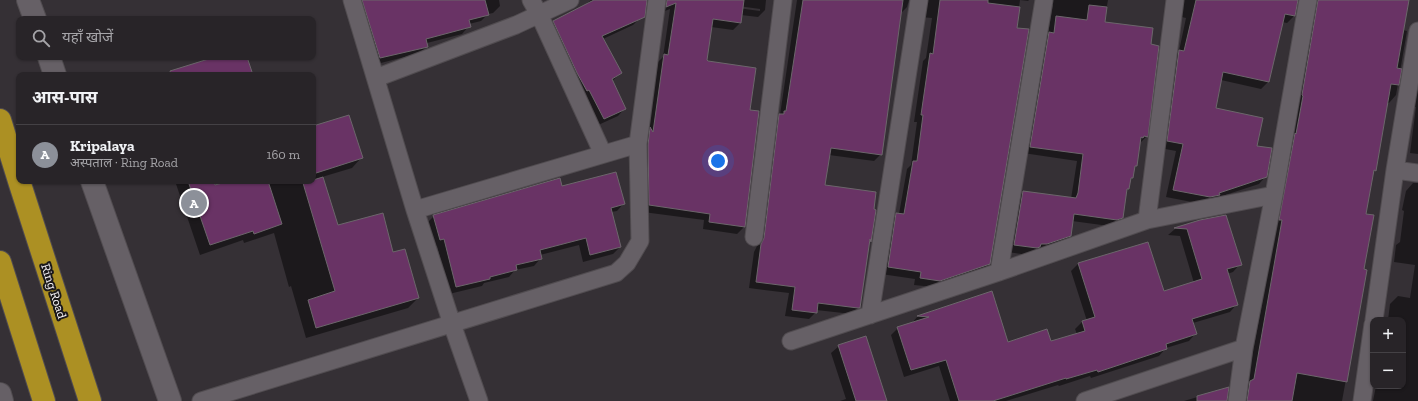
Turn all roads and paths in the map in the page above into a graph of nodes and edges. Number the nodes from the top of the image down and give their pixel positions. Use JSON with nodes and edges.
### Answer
{"nodes":[{"id":1,"x":28,"y":0,"type":"edge"},
{"id":2,"x":352,"y":0,"type":"edge"},
{"id":3,"x":570,"y":0,"type":"edge"},
{"id":4,"x":656,"y":0,"type":"edge"},
{"id":5,"x":783,"y":0,"type":"edge"},
{"id":6,"x":919,"y":0,"type":"edge"},
{"id":7,"x":1044,"y":0,"type":"edge"},
{"id":8,"x":1175,"y":0,"type":"edge"},
{"id":9,"x":1308,"y":0,"type":"edge"},
{"id":10,"x":535,"y":7,"type":"edge"},
{"id":11,"x":34,"y":16,"type":"edge"},
{"id":12,"x":1418,"y":31,"type":"edge"},
{"id":13,"x":50,"y":60,"type":"edge"},
{"id":14,"x":54,"y":72,"type":"edge"},
{"id":15,"x":376,"y":78,"type":"junction"},
{"id":16,"x":0,"y":120,"type":"edge"},
{"id":17,"x":638,"y":144,"type":"junction"},
{"id":18,"x":603,"y":154,"type":"junction"},
{"id":19,"x":1394,"y":170,"type":"junction"},
{"id":20,"x":16,"y":171,"type":"edge"},
{"id":21,"x":1418,"y":173,"type":"edge"},
{"id":22,"x":20,"y":184,"type":"edge"},
{"id":23,"x":93,"y":184,"type":"edge"},
{"id":24,"x":1274,"y":194,"type":"junction"},
{"id":25,"x":415,"y":210,"type":"junction"},
{"id":26,"x":1147,"y":220,"type":"junction"},
{"id":27,"x":754,"y":237,"type":"dead end"},
{"id":28,"x":0,"y":262,"type":"edge"},
{"id":29,"x":999,"y":272,"type":"junction"},
{"id":30,"x":870,"y":315,"type":"junction"},
{"id":31,"x":1374,"y":317,"type":"edge"},
{"id":32,"x":452,"y":324,"type":"junction"},
{"id":33,"x":791,"y":341,"type":"dead end"},
{"id":34,"x":1370,"y":345,"type":"edge"},
{"id":35,"x":1244,"y":348,"type":"junction"},
{"id":36,"x":0,"y":394,"type":"edge"},
{"id":37,"x":2,"y":401,"type":"edge"},
{"id":38,"x":44,"y":401,"type":"edge"},
{"id":39,"x":90,"y":401,"type":"edge"},
{"id":40,"x":170,"y":401,"type":"edge"},
{"id":41,"x":201,"y":401,"type":"edge"},
{"id":42,"x":479,"y":401,"type":"edge"},
{"id":43,"x":1085,"y":401,"type":"edge"},
{"id":44,"x":1237,"y":401,"type":"edge"},
{"id":45,"x":1362,"y":401,"type":"edge"}],
"edges":[{"from":1,"to":11,"type":"street"},
{"from":2,"to":15,"type":"street"},
{"from":3,"to":10,"type":"street"},
{"from":4,"to":17,"type":"street"},
{"from":5,"to":27,"type":"street"},
{"from":6,"to":30,"type":"street"},
{"from":7,"to":29,"type":"street"},
{"from":8,"to":26,"type":"street"},
{"from":9,"to":24,"type":"street"},
{"from":10,"to":15,"type":"street"},
{"from":10,"to":18,"type":"street"},
{"from":12,"to":19,"type":"street"},
{"from":13,"to":14,"type":"street"},
{"from":15,"to":25,"type":"street"},
{"from":16,"to":20,"type":"highway","name":"Ring Road"},
{"from":17,"to":18,"type":"street"},
{"from":17,"to":32,"type":"street"},
{"from":18,"to":25,"type":"street"},
{"from":19,"to":21,"type":"street"},
{"from":19,"to":31,"type":"street"},
{"from":22,"to":39,"type":"highway","name":"Ring Road"},
{"from":23,"to":40,"type":"street"},
{"from":24,"to":26,"type":"street"},
{"from":24,"to":35,"type":"street"},
{"from":25,"to":32,"type":"street"},
{"from":26,"to":29,"type":"street"},
{"from":28,"to":38,"type":"highway"},
{"from":29,"to":30,"type":"street"},
{"from":30,"to":33,"type":"street"},
{"from":32,"to":41,"type":"street"},
{"from":32,"to":42,"type":"street"},
{"from":34,"to":45,"type":"street"},
{"from":35,"to":43,"type":"street"},
{"from":35,"to":44,"type":"street"},
{"from":36,"to":37,"type":"street"}]}
